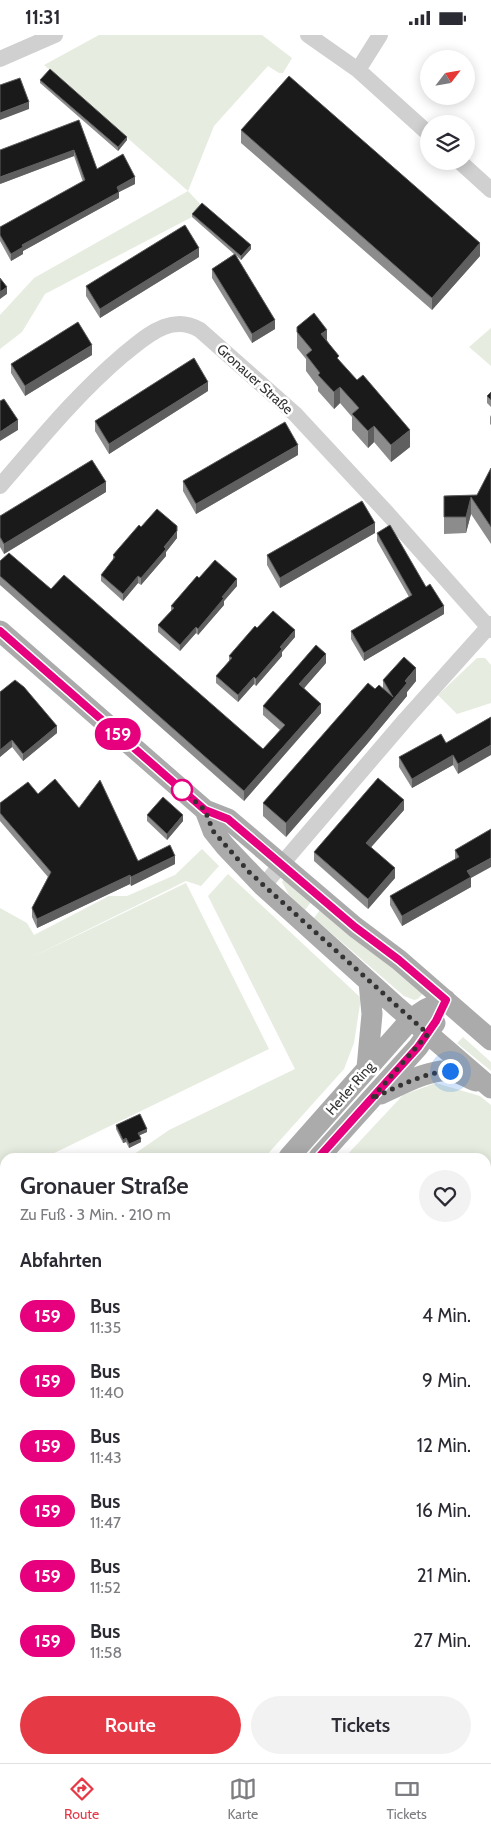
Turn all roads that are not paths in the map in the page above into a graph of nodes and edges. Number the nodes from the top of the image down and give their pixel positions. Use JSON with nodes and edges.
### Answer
{"nodes":[{"id":1,"x":56,"y":35,"type":"edge"},
{"id":2,"x":308,"y":35,"type":"edge"},
{"id":3,"x":380,"y":35,"type":"edge"},
{"id":4,"x":0,"y":59,"type":"edge"},
{"id":5,"x":358,"y":70,"type":"junction"},
{"id":6,"x":420,"y":126,"type":"edge"},
{"id":7,"x":469,"y":170,"type":"edge"},
{"id":8,"x":491,"y":190,"type":"edge"},
{"id":9,"x":0,"y":486,"type":"edge"},
{"id":10,"x":490,"y":627,"type":"edge"},
{"id":11,"x":0,"y":631,"type":"edge"},
{"id":12,"x":205,"y":810,"type":"junction"},
{"id":13,"x":281,"y":865,"type":"junction"},
{"id":14,"x":263,"y":886,"type":"junction"},
{"id":15,"x":370,"y":982,"type":"junction"},
{"id":16,"x":446,"y":1000,"type":"junction"},
{"id":17,"x":411,"y":1019,"type":"junction"},
{"id":18,"x":428,"y":1034,"type":"junction"},
{"id":19,"x":491,"y":1040,"type":"edge"},
{"id":20,"x":367,"y":1069,"type":"junction"},
{"id":21,"x":490,"y":1086,"type":"edge"},
{"id":22,"x":371,"y":1099,"type":"junction"},
{"id":23,"x":293,"y":1153,"type":"edge"},
{"id":24,"x":324,"y":1153,"type":"edge"}],
"edges":[{"from":1,"to":4,"type":"street"},
{"from":2,"to":5,"type":"street"},
{"from":3,"to":5,"type":"street"},
{"from":5,"to":6,"type":"street"},
{"from":7,"to":8,"type":"street"},
{"from":9,"to":10,"type":"street","name":"Gronauer Straße"},
{"from":10,"to":13,"type":"street","name":"Gronauer Straße"},
{"from":11,"to":12,"type":"main road"},
{"from":12,"to":13,"type":"main road"},
{"from":12,"to":14,"type":"main road"},
{"from":13,"to":14,"type":"street","name":"Gronauer Straße"},
{"from":13,"to":16,"type":"main road"},
{"from":14,"to":15,"type":"main road"},
{"from":15,"to":17,"type":"main road"},
{"from":15,"to":20,"type":"main road"},
{"from":16,"to":17,"type":"main road"},
{"from":16,"to":18,"type":"main road","name":"Herler Ring"},
{"from":16,"to":19,"type":"main road"},
{"from":17,"to":18,"type":"main road"},
{"from":17,"to":20,"type":"main road","name":"Herler Ring"},
{"from":18,"to":21,"type":"main road"},
{"from":18,"to":22,"type":"main road","name":"Herler Ring"},
{"from":20,"to":23,"type":"main road","name":"Herler Ring"},
{"from":21,"to":22,"type":"main road"},
{"from":22,"to":24,"type":"main road","name":"Herler Ring"}]}
